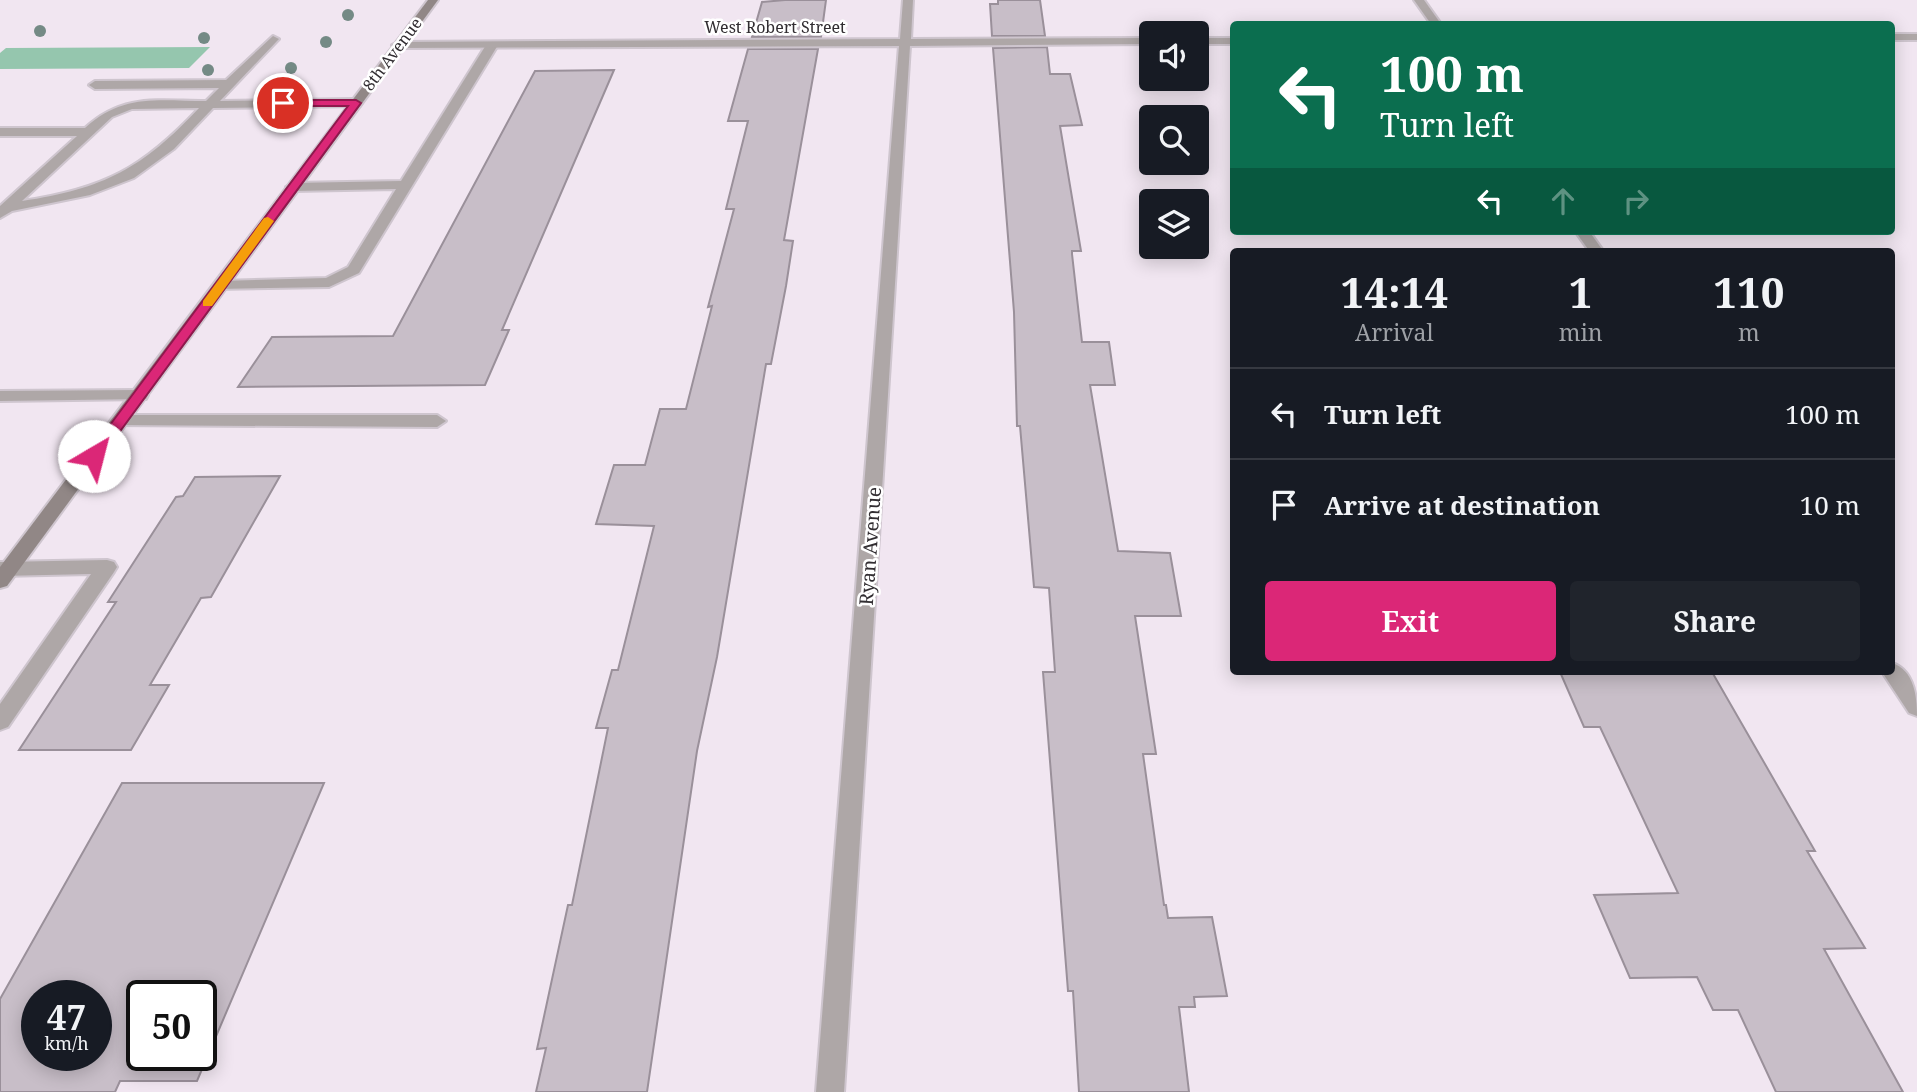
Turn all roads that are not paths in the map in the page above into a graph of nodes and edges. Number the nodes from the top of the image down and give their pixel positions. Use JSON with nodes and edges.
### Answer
{"nodes":[{"id":1,"x":433,"y":0,"type":"edge"},
{"id":2,"x":908,"y":0,"type":"edge"},
{"id":3,"x":1419,"y":0,"type":"edge"},
{"id":4,"x":1434,"y":21,"type":"edge"},
{"id":5,"x":1895,"y":37,"type":"edge"},
{"id":6,"x":1917,"y":37,"type":"edge"},
{"id":7,"x":274,"y":39,"type":"dead end"},
{"id":8,"x":1139,"y":41,"type":"edge"},
{"id":9,"x":1209,"y":41,"type":"edge"},
{"id":10,"x":1230,"y":41,"type":"edge"},
{"id":11,"x":906,"y":42,"type":"junction"},
{"id":12,"x":492,"y":45,"type":"junction"},
{"id":13,"x":398,"y":46,"type":"junction"},
{"id":14,"x":229,"y":84,"type":"junction"},
{"id":15,"x":95,"y":85,"type":"dead end"},
{"id":16,"x":356,"y":103,"type":"junction"},
{"id":17,"x":210,"y":104,"type":"junction"},
{"id":18,"x":0,"y":132,"type":"edge"},
{"id":19,"x":88,"y":132,"type":"junction"},
{"id":20,"x":405,"y":185,"type":"junction"},
{"id":21,"x":293,"y":187,"type":"junction"},
{"id":22,"x":4,"y":210,"type":"edge"},
{"id":23,"x":220,"y":286,"type":"junction"},
{"id":24,"x":141,"y":395,"type":"junction"},
{"id":25,"x":0,"y":396,"type":"edge"},
{"id":26,"x":120,"y":421,"type":"junction"},
{"id":27,"x":437,"y":421,"type":"dead end"},
{"id":28,"x":3,"y":573,"type":"edge"},
{"id":29,"x":1895,"y":675,"type":"edge"},
{"id":30,"x":1917,"y":707,"type":"edge"},
{"id":31,"x":0,"y":721,"type":"edge"},
{"id":32,"x":830,"y":1092,"type":"edge"}],
"edges":[{"from":1,"to":13,"type":"main road","name":"8th Avenue"},
{"from":2,"to":11,"type":"street","name":"Ryan Avenue"},
{"from":3,"to":4,"type":"street"},
{"from":5,"to":6,"type":"street"},
{"from":7,"to":14,"type":"street"},
{"from":8,"to":11,"type":"street","name":"West Robert Street"},
{"from":9,"to":10,"type":"street"},
{"from":11,"to":12,"type":"street","name":"West Robert Street"},
{"from":11,"to":32,"type":"street","name":"Ryan Avenue"},
{"from":12,"to":13,"type":"street","name":"West Robert Street"},
{"from":12,"to":20,"type":"street"},
{"from":13,"to":16,"type":"main road","name":"8th Avenue"},
{"from":14,"to":15,"type":"street"},
{"from":14,"to":17,"type":"street"},
{"from":16,"to":17,"type":"street"},
{"from":16,"to":21,"type":"main road","name":"8th Avenue"},
{"from":17,"to":19,"type":"street"},
{"from":17,"to":22,"type":"street"},
{"from":18,"to":19,"type":"street"},
{"from":19,"to":22,"type":"street"},
{"from":20,"to":21,"type":"street"},
{"from":20,"to":23,"type":"street"},
{"from":21,"to":23,"type":"main road","name":"8th Avenue"},
{"from":23,"to":24,"type":"main road","name":"8th Avenue"},
{"from":24,"to":25,"type":"street"},
{"from":24,"to":26,"type":"main road","name":"8th Avenue"},
{"from":26,"to":27,"type":"street"},
{"from":26,"to":28,"type":"main road","name":"8th Avenue"},
{"from":28,"to":31,"type":"street"},
{"from":29,"to":30,"type":"street"}]}
